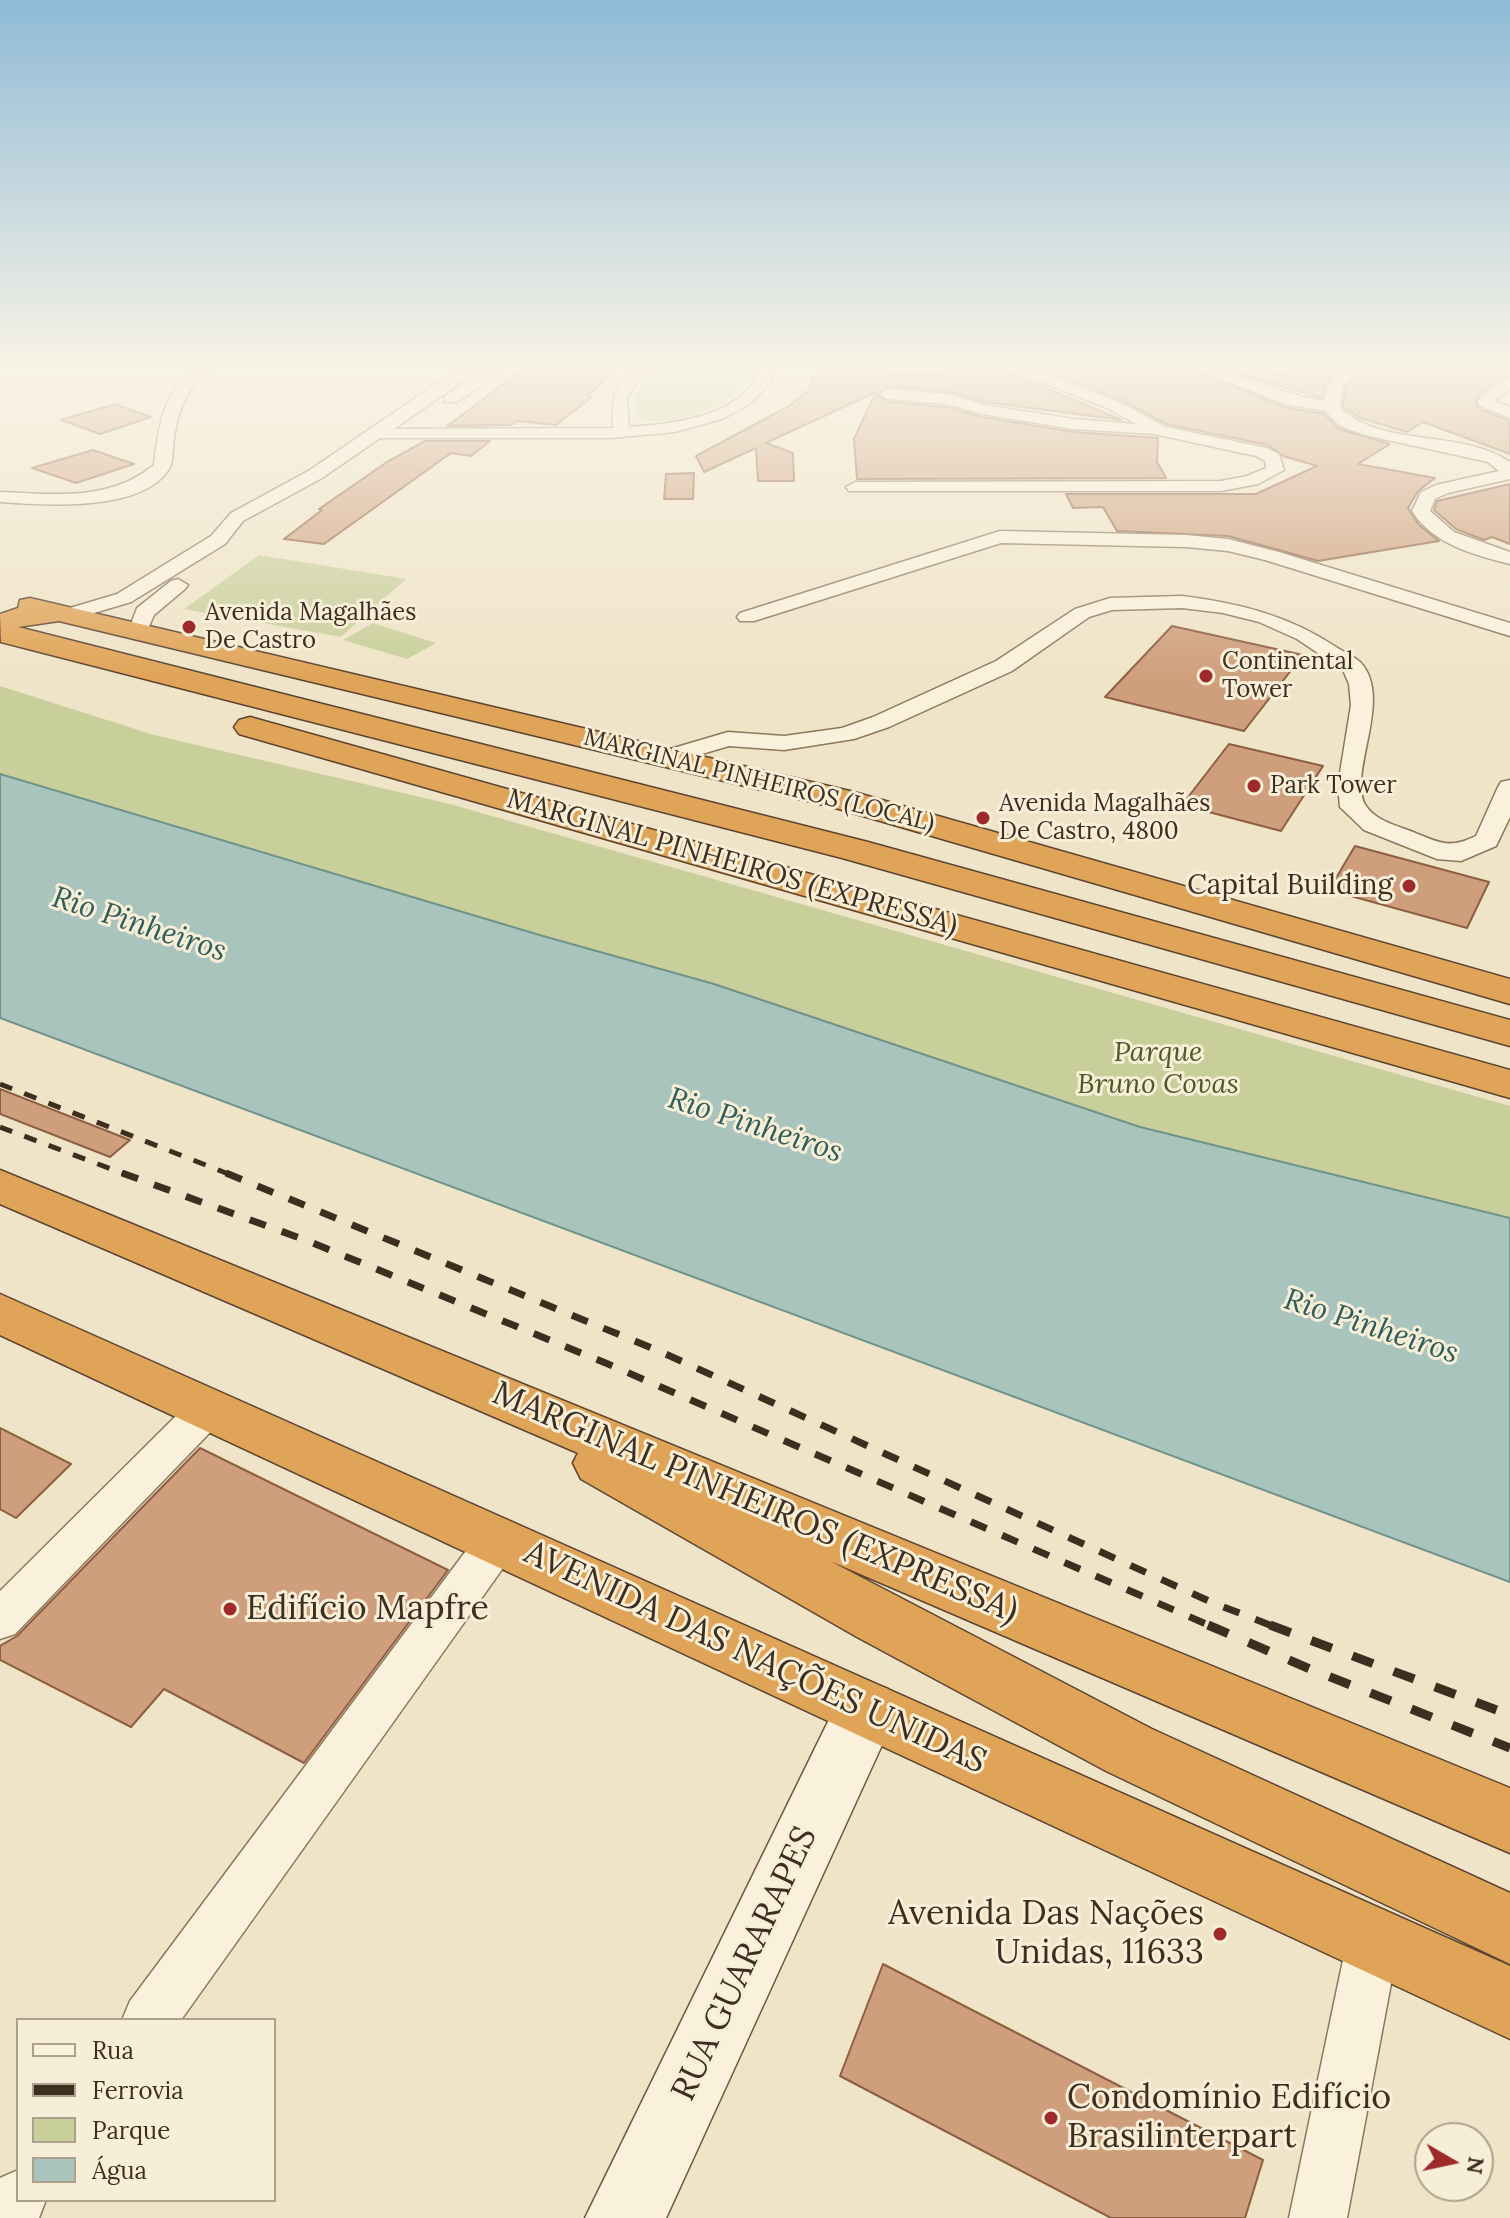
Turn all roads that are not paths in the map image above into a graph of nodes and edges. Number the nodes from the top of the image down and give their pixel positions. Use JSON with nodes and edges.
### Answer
{"nodes":[{"id":1,"x":156,"y":472,"type":"edge"},
{"id":2,"x":320,"y":472,"type":"edge"},
{"id":3,"x":344,"y":472,"type":"edge"},
{"id":4,"x":1272,"y":472,"type":"edge"},
{"id":5,"x":1508,"y":472,"type":"edge"},
{"id":6,"x":855,"y":487,"type":"dead end"},
{"id":7,"x":0,"y":497,"type":"edge"},
{"id":8,"x":254,"y":509,"type":"junction"},
{"id":9,"x":242,"y":532,"type":"junction"},
{"id":10,"x":1510,"y":558,"type":"edge"},
{"id":11,"x":0,"y":599,"type":"edge"},
{"id":12,"x":105,"y":606,"type":"junction"},
{"id":13,"x":62,"y":614,"type":"junction"},
{"id":14,"x":747,"y":617,"type":"dead end"},
{"id":15,"x":141,"y":622,"type":"junction"},
{"id":16,"x":1510,"y":630,"type":"edge"},
{"id":17,"x":0,"y":655,"type":"edge"},
{"id":18,"x":668,"y":757,"type":"junction"},
{"id":19,"x":1510,"y":787,"type":"edge"},
{"id":20,"x":1510,"y":992,"type":"edge"},
{"id":21,"x":1510,"y":1033,"type":"edge"},
{"id":22,"x":1510,"y":1084,"type":"edge"},
{"id":23,"x":3,"y":1188,"type":"edge"},
{"id":24,"x":0,"y":1313,"type":"edge"},
{"id":25,"x":461,"y":1379,"type":"junction"},
{"id":26,"x":209,"y":1408,"type":"junction"},
{"id":27,"x":498,"y":1541,"type":"junction"},
{"id":28,"x":0,"y":1620,"type":"edge"},
{"id":29,"x":866,"y":1710,"type":"junction"},
{"id":30,"x":1510,"y":1821,"type":"edge"},
{"id":31,"x":1510,"y":1929,"type":"edge"},
{"id":32,"x":1373,"y":1941,"type":"junction"},
{"id":33,"x":1510,"y":2003,"type":"edge"},
{"id":34,"x":150,"y":2018,"type":"edge"},
{"id":35,"x":16,"y":2202,"type":"edge"},
{"id":36,"x":4,"y":2218,"type":"edge"},
{"id":37,"x":625,"y":2218,"type":"edge"},
{"id":38,"x":1318,"y":2218,"type":"edge"}],
"edges":[{"from":1,"to":7,"type":"street"},
{"from":2,"to":8,"type":"street"},
{"from":3,"to":8,"type":"street"},
{"from":4,"to":6,"type":"street"},
{"from":5,"to":10,"type":"street"},
{"from":8,"to":9,"type":"street"},
{"from":9,"to":12,"type":"street"},
{"from":9,"to":15,"type":"street"},
{"from":11,"to":13,"type":"highway","name":"MARGINAL PINHEIROS (LOCAL)"},
{"from":12,"to":13,"type":"street"},
{"from":12,"to":15,"type":"street"},
{"from":13,"to":15,"type":"highway","name":"MARGINAL PINHEIROS (LOCAL)"},
{"from":13,"to":21,"type":"highway"},
{"from":14,"to":16,"type":"street"},
{"from":15,"to":18,"type":"highway","name":"MARGINAL PINHEIROS (LOCAL)"},
{"from":17,"to":22,"type":"highway","name":"MARGINAL PINHEIROS (EXPRESSA)"},
{"from":18,"to":19,"type":"street"},
{"from":18,"to":20,"type":"highway","name":"MARGINAL PINHEIROS (LOCAL)"},
{"from":23,"to":25,"type":"highway","name":"MARGINAL PINHEIROS (EXPRESSA)"},
{"from":24,"to":26,"type":"highway","name":"AVENIDA DAS NAÇÕES UNIDAS"},
{"from":25,"to":30,"type":"highway","name":"MARGINAL PINHEIROS (EXPRESSA)"},
{"from":25,"to":31,"type":"highway"},
{"from":26,"to":27,"type":"highway","name":"AVENIDA DAS NAÇÕES UNIDAS"},
{"from":26,"to":28,"type":"street"},
{"from":27,"to":29,"type":"highway","name":"AVENIDA DAS NAÇÕES UNIDAS"},
{"from":27,"to":34,"type":"street"},
{"from":29,"to":32,"type":"highway","name":"AVENIDA DAS NAÇÕES UNIDAS"},
{"from":29,"to":37,"type":"street","name":"RUA GUARARAPES"},
{"from":32,"to":33,"type":"highway","name":"AVENIDA DAS NAÇÕES UNIDAS"},
{"from":32,"to":38,"type":"street"},
{"from":35,"to":36,"type":"street"}]}
